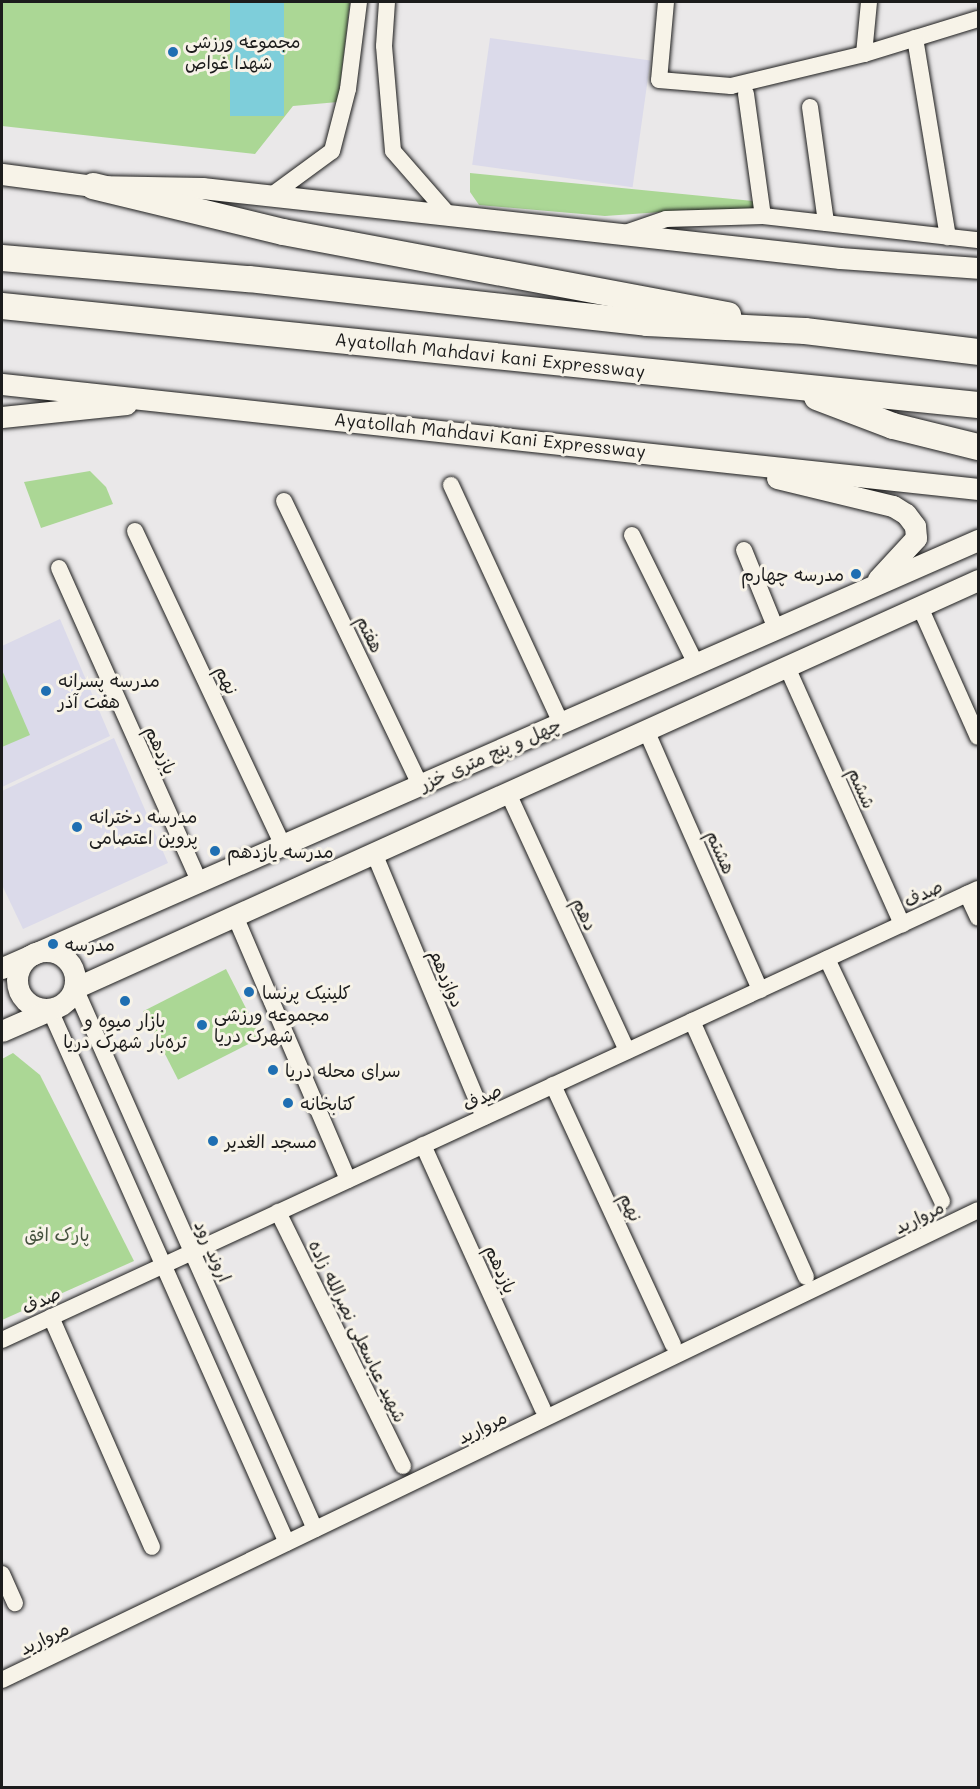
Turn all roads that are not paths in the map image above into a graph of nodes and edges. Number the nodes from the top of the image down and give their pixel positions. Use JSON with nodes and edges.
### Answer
{"nodes":[{"id":1,"x":359,"y":2,"type":"edge"},
{"id":2,"x":387,"y":2,"type":"edge"},
{"id":3,"x":666,"y":2,"type":"edge"},
{"id":4,"x":869,"y":2,"type":"edge"},
{"id":5,"x":978,"y":19,"type":"edge"},
{"id":6,"x":915,"y":38,"type":"dead end"},
{"id":7,"x":864,"y":54,"type":"junction"},
{"id":8,"x":746,"y":94,"type":"dead end"},
{"id":9,"x":810,"y":107,"type":"dead end"},
{"id":10,"x":2,"y":174,"type":"edge"},
{"id":11,"x":93,"y":186,"type":"junction"},
{"id":12,"x":272,"y":195,"type":"junction"},
{"id":13,"x":448,"y":214,"type":"junction"},
{"id":14,"x":763,"y":216,"type":"junction"},
{"id":15,"x":826,"y":223,"type":"junction"},
{"id":16,"x":625,"y":233,"type":"junction"},
{"id":17,"x":948,"y":237,"type":"junction"},
{"id":18,"x":978,"y":240,"type":"edge"},
{"id":19,"x":2,"y":258,"type":"edge"},
{"id":20,"x":978,"y":268,"type":"edge"},
{"id":21,"x":2,"y":306,"type":"edge"},
{"id":22,"x":805,"y":331,"type":"junction"},
{"id":23,"x":978,"y":352,"type":"edge"},
{"id":24,"x":2,"y":384,"type":"edge"},
{"id":25,"x":785,"y":385,"type":"junction"},
{"id":26,"x":162,"y":401,"type":"junction"},
{"id":27,"x":978,"y":405,"type":"edge"},
{"id":28,"x":2,"y":417,"type":"edge"},
{"id":29,"x":978,"y":447,"type":"edge"},
{"id":30,"x":683,"y":455,"type":"junction"},
{"id":31,"x":451,"y":485,"type":"dead end"},
{"id":32,"x":978,"y":489,"type":"edge"},
{"id":33,"x":284,"y":501,"type":"dead end"},
{"id":34,"x":135,"y":531,"type":"dead end"},
{"id":35,"x":632,"y":535,"type":"dead end"},
{"id":36,"x":978,"y":540,"type":"edge"},
{"id":37,"x":744,"y":550,"type":"dead end"},
{"id":38,"x":59,"y":568,"type":"dead end"},
{"id":39,"x":978,"y":580,"type":"edge"},
{"id":40,"x":868,"y":589,"type":"junction"},
{"id":41,"x":920,"y":607,"type":"junction"},
{"id":42,"x":777,"y":629,"type":"junction"},
{"id":43,"x":696,"y":664,"type":"junction"},
{"id":44,"x":787,"y":667,"type":"junction"},
{"id":45,"x":561,"y":723,"type":"junction"},
{"id":46,"x":646,"y":730,"type":"junction"},
{"id":47,"x":978,"y":737,"type":"edge"},
{"id":48,"x":420,"y":784,"type":"junction"},
{"id":49,"x":508,"y":793,"type":"junction"},
{"id":50,"x":283,"y":844,"type":"junction"},
{"id":51,"x":374,"y":853,"type":"junction"},
{"id":52,"x":199,"y":881,"type":"junction"},
{"id":53,"x":973,"y":891,"type":"edge"},
{"id":54,"x":235,"y":916,"type":"junction"},
{"id":55,"x":978,"y":918,"type":"edge"},
{"id":56,"x":902,"y":924,"type":"junction"},
{"id":57,"x":33,"y":954,"type":"junction"},
{"id":58,"x":827,"y":958,"type":"junction"},
{"id":59,"x":2,"y":968,"type":"edge"},
{"id":60,"x":75,"y":988,"type":"junction"},
{"id":61,"x":760,"y":990,"type":"junction"},
{"id":62,"x":50,"y":1010,"type":"junction"},
{"id":63,"x":692,"y":1021,"type":"junction"},
{"id":64,"x":2,"y":1031,"type":"edge"},
{"id":65,"x":627,"y":1051,"type":"junction"},
{"id":66,"x":553,"y":1085,"type":"junction"},
{"id":67,"x":484,"y":1117,"type":"junction"},
{"id":68,"x":423,"y":1145,"type":"junction"},
{"id":69,"x":348,"y":1180,"type":"junction"},
{"id":70,"x":942,"y":1201,"type":"dead end"},
{"id":71,"x":978,"y":1210,"type":"edge"},
{"id":72,"x":278,"y":1212,"type":"junction"},
{"id":73,"x":192,"y":1252,"type":"junction"},
{"id":74,"x":163,"y":1265,"type":"junction"},
{"id":75,"x":806,"y":1277,"type":"dead end"},
{"id":76,"x":51,"y":1317,"type":"junction"},
{"id":77,"x":2,"y":1340,"type":"edge"},
{"id":78,"x":673,"y":1345,"type":"dead end"},
{"id":79,"x":543,"y":1409,"type":"dead end"},
{"id":80,"x":403,"y":1466,"type":"dead end"},
{"id":81,"x":315,"y":1529,"type":"junction"},
{"id":82,"x":287,"y":1543,"type":"junction"},
{"id":83,"x":152,"y":1547,"type":"dead end"},
{"id":84,"x":2,"y":1575,"type":"edge"},
{"id":85,"x":15,"y":1603,"type":"dead end"},
{"id":86,"x":2,"y":1680,"type":"edge"}],
"edges":[{"from":1,"to":12,"type":"street"},
{"from":2,"to":13,"type":"street"},
{"from":3,"to":7,"type":"street"},
{"from":4,"to":7,"type":"street"},
{"from":5,"to":7,"type":"street"},
{"from":6,"to":17,"type":"street"},
{"from":8,"to":14,"type":"street"},
{"from":9,"to":15,"type":"street"},
{"from":10,"to":11,"type":"main road"},
{"from":11,"to":12,"type":"main road"},
{"from":11,"to":22,"type":"highway"},
{"from":12,"to":13,"type":"main road"},
{"from":13,"to":16,"type":"main road"},
{"from":14,"to":15,"type":"street"},
{"from":14,"to":16,"type":"street"},
{"from":15,"to":17,"type":"street"},
{"from":16,"to":20,"type":"main road"},
{"from":17,"to":18,"type":"street"},
{"from":19,"to":22,"type":"highway"},
{"from":21,"to":25,"type":"highway","name":"Ayatollah Mahdavi kani Expressway"},
{"from":22,"to":23,"type":"highway"},
{"from":24,"to":26,"type":"main road","name":"Ayatollah Mahdavi Kani Expressway"},
{"from":25,"to":27,"type":"highway","name":"Ayatollah Mahdavi kani Expressway"},
{"from":25,"to":29,"type":"highway"},
{"from":26,"to":28,"type":"main road"},
{"from":26,"to":30,"type":"main road","name":"Ayatollah Mahdavi Kani Expressway"},
{"from":30,"to":32,"type":"main road","name":"Ayatollah Mahdavi Kani Expressway"},
{"from":30,"to":40,"type":"main road"},
{"from":31,"to":45,"type":"street"},
{"from":33,"to":48,"type":"street","name":"هفتم"},
{"from":34,"to":50,"type":"street","name":"نهم"},
{"from":35,"to":43,"type":"street"},
{"from":36,"to":40,"type":"main road","name":"چهل و پنج متری خزر"},
{"from":37,"to":42,"type":"street"},
{"from":38,"to":52,"type":"street","name":"یازدهم"},
{"from":39,"to":41,"type":"main road"},
{"from":40,"to":42,"type":"main road","name":"چهل و پنج متری خزر"},
{"from":41,"to":44,"type":"main road"},
{"from":41,"to":47,"type":"street"},
{"from":42,"to":43,"type":"main road","name":"چهل و پنج متری خزر"},
{"from":43,"to":45,"type":"main road","name":"چهل و پنج متری خزر"},
{"from":44,"to":46,"type":"main road"},
{"from":44,"to":56,"type":"street","name":"ششم"},
{"from":45,"to":48,"type":"main road","name":"چهل و پنج متری خزر"},
{"from":46,"to":49,"type":"main road"},
{"from":46,"to":61,"type":"street","name":"هشتم"},
{"from":48,"to":50,"type":"main road","name":"چهل و پنج متری خزر"},
{"from":49,"to":51,"type":"main road"},
{"from":49,"to":65,"type":"street","name":"دهم"},
{"from":50,"to":52,"type":"main road","name":"چهل و پنج متری خزر"},
{"from":51,"to":54,"type":"main road"},
{"from":51,"to":67,"type":"street","name":"دوازدهم"},
{"from":52,"to":57,"type":"main road","name":"چهل و پنج متری خزر"},
{"from":53,"to":55,"type":"street"},
{"from":53,"to":56,"type":"street","name":"صدف"},
{"from":54,"to":60,"type":"main road"},
{"from":54,"to":69,"type":"street"},
{"from":56,"to":58,"type":"street","name":"صدف"},
{"from":57,"to":59,"type":"main road","name":"چهل و پنج متری خزر"},
{"from":57,"to":60,"type":"main road"},
{"from":57,"to":62,"type":"main road"},
{"from":58,"to":61,"type":"street","name":"صدف"},
{"from":58,"to":70,"type":"street"},
{"from":60,"to":62,"type":"main road"},
{"from":60,"to":73,"type":"street","name":"اروند رود"},
{"from":61,"to":63,"type":"street","name":"صدف"},
{"from":62,"to":64,"type":"main road"},
{"from":62,"to":74,"type":"street"},
{"from":63,"to":65,"type":"street","name":"صدف"},
{"from":63,"to":75,"type":"street"},
{"from":65,"to":66,"type":"street","name":"صدف"},
{"from":66,"to":67,"type":"street","name":"صدف"},
{"from":66,"to":78,"type":"street","name":"نهم"},
{"from":67,"to":68,"type":"street","name":"صدف"},
{"from":68,"to":69,"type":"street","name":"صدف"},
{"from":68,"to":79,"type":"street","name":"یازدهم"},
{"from":69,"to":72,"type":"street","name":"صدف"},
{"from":71,"to":81,"type":"street","name":"مروارید"},
{"from":72,"to":73,"type":"street","name":"صدف"},
{"from":72,"to":80,"type":"street","name":"شهید عباسعلی نصرالله زاده"},
{"from":73,"to":74,"type":"street","name":"صدف"},
{"from":73,"to":81,"type":"street","name":"اروند رود"},
{"from":74,"to":76,"type":"street","name":"صدف"},
{"from":74,"to":82,"type":"street"},
{"from":76,"to":77,"type":"street","name":"صدف"},
{"from":76,"to":83,"type":"street"},
{"from":81,"to":82,"type":"street","name":"مروارید"},
{"from":82,"to":86,"type":"street","name":"مروارید"},
{"from":84,"to":85,"type":"street"}]}
